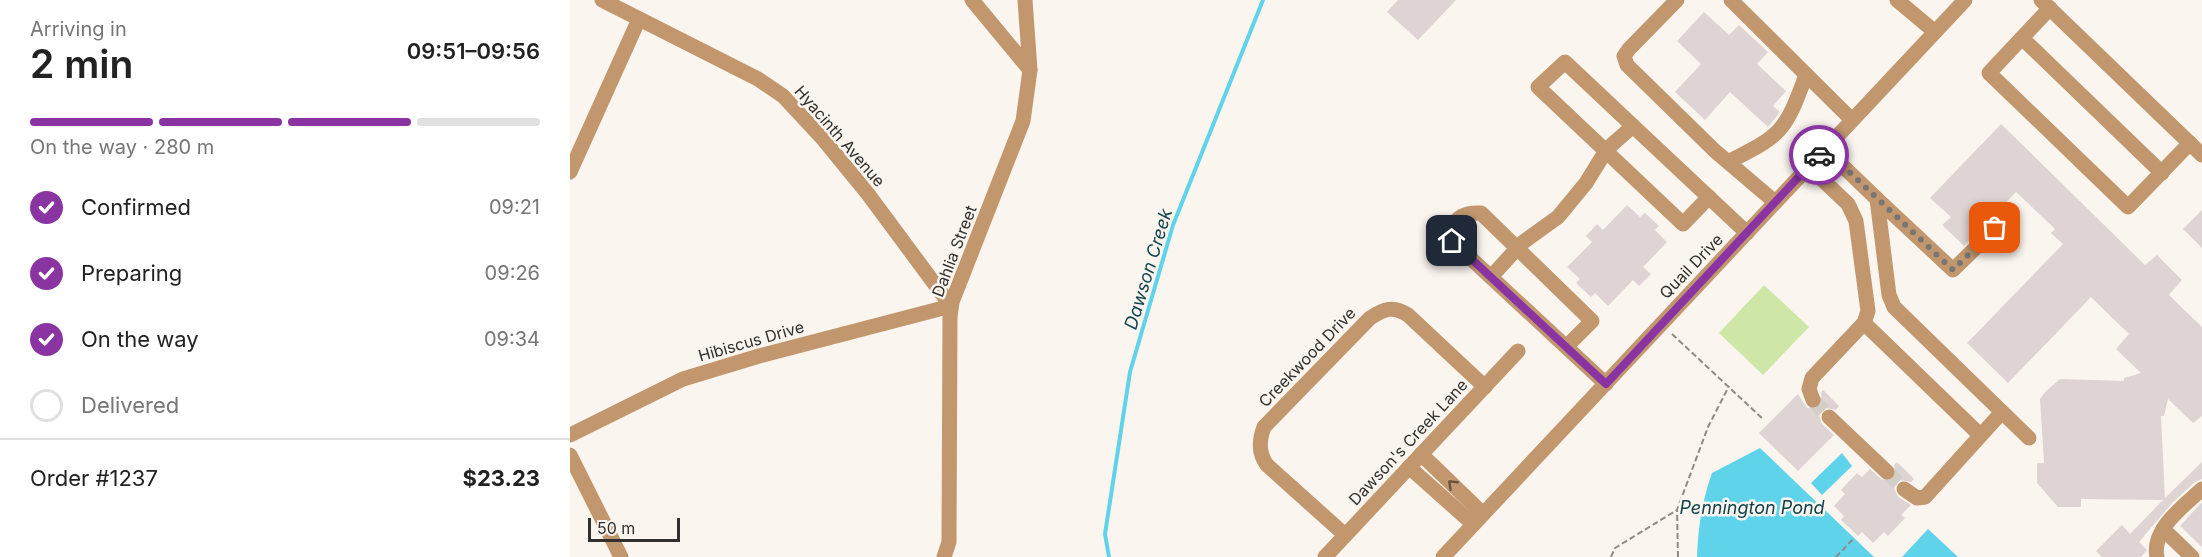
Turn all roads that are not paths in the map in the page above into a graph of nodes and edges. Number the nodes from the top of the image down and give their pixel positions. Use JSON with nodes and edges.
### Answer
{"nodes":[{"id":1,"x":602,"y":0,"type":"edge"},
{"id":2,"x":972,"y":0,"type":"edge"},
{"id":3,"x":1025,"y":0,"type":"edge"},
{"id":4,"x":1677,"y":0,"type":"edge"},
{"id":5,"x":1731,"y":0,"type":"edge"},
{"id":6,"x":1965,"y":0,"type":"edge"},
{"id":7,"x":1901,"y":1,"type":"edge"},
{"id":8,"x":2046,"y":4,"type":"edge"},
{"id":9,"x":639,"y":20,"type":"junction"},
{"id":10,"x":1935,"y":32,"type":"junction"},
{"id":11,"x":2022,"y":38,"type":"junction"},
{"id":12,"x":1030,"y":70,"type":"junction"},
{"id":13,"x":1806,"y":75,"type":"junction"},
{"id":14,"x":1852,"y":120,"type":"junction"},
{"id":15,"x":1632,"y":126,"type":"junction"},
{"id":16,"x":2190,"y":144,"type":"junction"},
{"id":17,"x":1607,"y":149,"type":"junction"},
{"id":18,"x":1825,"y":149,"type":"junction"},
{"id":19,"x":2202,"y":155,"type":"edge"},
{"id":20,"x":1728,"y":162,"type":"junction"},
{"id":21,"x":1809,"y":166,"type":"junction"},
{"id":22,"x":570,"y":172,"type":"edge"},
{"id":23,"x":2162,"y":173,"type":"junction"},
{"id":24,"x":1709,"y":197,"type":"junction"},
{"id":25,"x":1877,"y":199,"type":"junction"},
{"id":26,"x":1775,"y":202,"type":"junction"},
{"id":27,"x":2010,"y":214,"type":"dead end"},
{"id":28,"x":1747,"y":233,"type":"junction"},
{"id":29,"x":1517,"y":249,"type":"junction"},
{"id":30,"x":1491,"y":277,"type":"junction"},
{"id":31,"x":951,"y":306,"type":"junction"},
{"id":32,"x":1864,"y":323,"type":"junction"},
{"id":33,"x":1566,"y":347,"type":"junction"},
{"id":34,"x":1518,"y":351,"type":"dead end"},
{"id":35,"x":1606,"y":384,"type":"junction"},
{"id":36,"x":1485,"y":387,"type":"junction"},
{"id":37,"x":1813,"y":400,"type":"dead end"},
{"id":38,"x":2002,"y":412,"type":"junction"},
{"id":39,"x":1829,"y":417,"type":"tunnel mouth"},
{"id":40,"x":570,"y":435,"type":"edge"},
{"id":41,"x":1980,"y":435,"type":"junction"},
{"id":42,"x":2029,"y":438,"type":"dead end"},
{"id":43,"x":1421,"y":454,"type":"junction"},
{"id":44,"x":570,"y":455,"type":"edge"},
{"id":45,"x":1410,"y":467,"type":"junction"},
{"id":46,"x":1887,"y":472,"type":"tunnel mouth"},
{"id":47,"x":1904,"y":489,"type":"tunnel mouth"},
{"id":48,"x":2202,"y":489,"type":"edge"},
{"id":49,"x":1478,"y":519,"type":"junction"},
{"id":50,"x":2163,"y":529,"type":"junction"},
{"id":51,"x":1345,"y":535,"type":"junction"},
{"id":52,"x":621,"y":557,"type":"edge"},
{"id":53,"x":944,"y":557,"type":"edge"},
{"id":54,"x":1325,"y":557,"type":"edge"},
{"id":55,"x":1443,"y":557,"type":"edge"},
{"id":56,"x":2157,"y":557,"type":"edge"},
{"id":57,"x":2192,"y":557,"type":"edge"}],
"edges":[{"from":1,"to":9,"type":"street","name":"Hyacinth Avenue"},
{"from":2,"to":12,"type":"street"},
{"from":3,"to":12,"type":"street","name":"Dahlia Street"},
{"from":4,"to":20,"type":"street"},
{"from":5,"to":13,"type":"street"},
{"from":6,"to":10,"type":"street","name":"Quail Drive"},
{"from":7,"to":10,"type":"street"},
{"from":8,"to":11,"type":"street"},
{"from":8,"to":16,"type":"street"},
{"from":9,"to":22,"type":"street"},
{"from":9,"to":31,"type":"street","name":"Hyacinth Avenue"},
{"from":10,"to":14,"type":"street","name":"Quail Drive"},
{"from":11,"to":23,"type":"street"},
{"from":11,"to":23,"type":"street"},
{"from":12,"to":31,"type":"street","name":"Dahlia Street"},
{"from":13,"to":14,"type":"street"},
{"from":13,"to":20,"type":"street"},
{"from":14,"to":18,"type":"street","name":"Quail Drive"},
{"from":15,"to":17,"type":"street"},
{"from":15,"to":17,"type":"street"},
{"from":15,"to":24,"type":"street"},
{"from":16,"to":19,"type":"street"},
{"from":16,"to":23,"type":"street"},
{"from":17,"to":24,"type":"street"},
{"from":17,"to":29,"type":"street"},
{"from":18,"to":21,"type":"street","name":"Quail Drive"},
{"from":18,"to":25,"type":"street"},
{"from":20,"to":26,"type":"street"},
{"from":21,"to":26,"type":"street","name":"Quail Drive"},
{"from":21,"to":32,"type":"street"},
{"from":24,"to":28,"type":"street"},
{"from":25,"to":27,"type":"street"},
{"from":25,"to":38,"type":"street"},
{"from":26,"to":28,"type":"street","name":"Quail Drive"},
{"from":28,"to":35,"type":"street","name":"Quail Drive"},
{"from":29,"to":30,"type":"street"},
{"from":29,"to":30,"type":"street"},
{"from":29,"to":33,"type":"street"},
{"from":30,"to":33,"type":"street"},
{"from":31,"to":40,"type":"street","name":"Hibiscus Drive"},
{"from":31,"to":53,"type":"street","name":"Dahlia Street"},
{"from":32,"to":37,"type":"street"},
{"from":32,"to":41,"type":"street"},
{"from":33,"to":35,"type":"street"},
{"from":34,"to":36,"type":"street","name":"Dawson's Creek Lane"},
{"from":35,"to":49,"type":"street","name":"Quail Drive"},
{"from":36,"to":43,"type":"street","name":"Dawson's Creek Lane"},
{"from":36,"to":51,"type":"street","name":"Creekwood Drive"},
{"from":38,"to":41,"type":"street"},
{"from":38,"to":42,"type":"street"},
{"from":39,"to":46,"type":"street"},
{"from":41,"to":47,"type":"street"},
{"from":43,"to":45,"type":"street","name":"Dawson's Creek Lane"},
{"from":49,"to":43,"type":"street","one_way":true},
{"from":44,"to":52,"type":"street"},
{"from":45,"to":49,"type":"street"},
{"from":45,"to":51,"type":"street","name":"Dawson's Creek Lane"},
{"from":48,"to":50,"type":"street"},
{"from":49,"to":55,"type":"street","name":"Quail Drive"},
{"from":50,"to":56,"type":"street"},
{"from":50,"to":57,"type":"street"},
{"from":51,"to":54,"type":"street","name":"Dawson's Creek Lane"}]}
